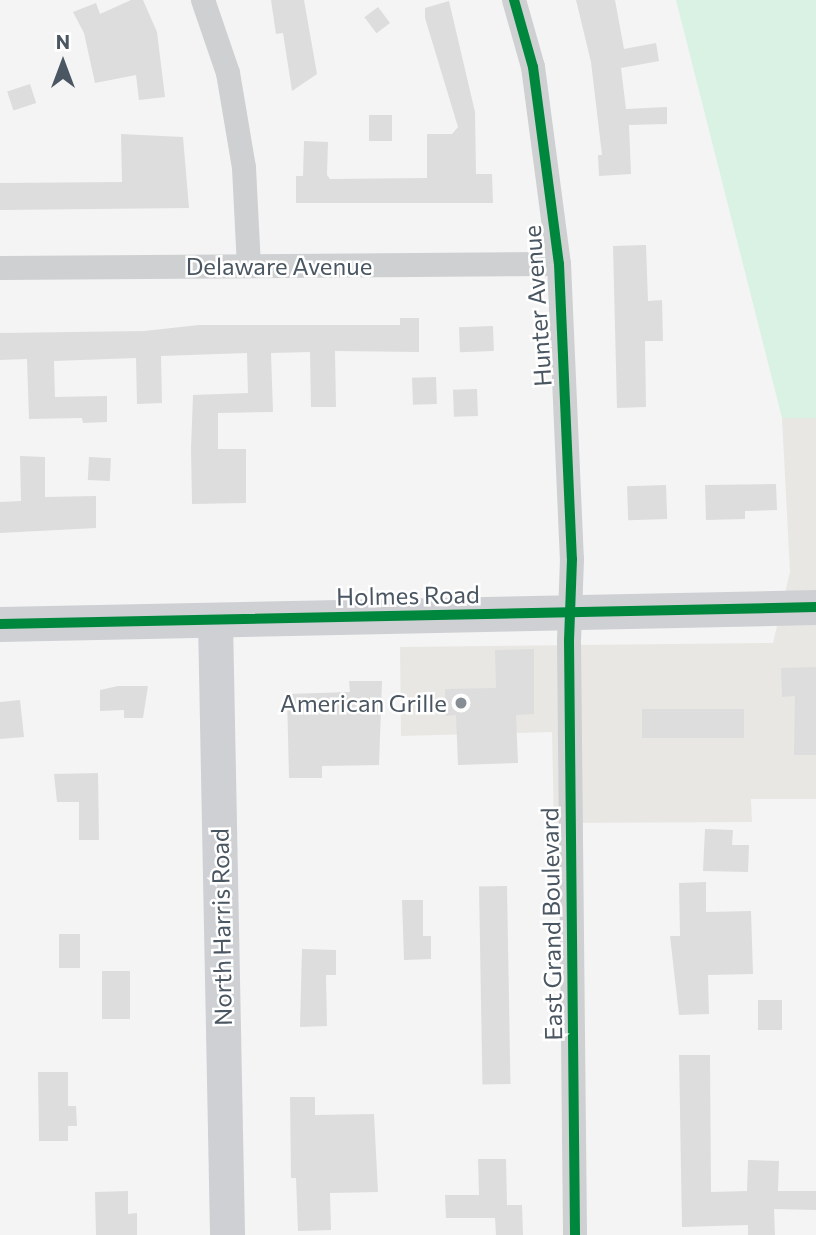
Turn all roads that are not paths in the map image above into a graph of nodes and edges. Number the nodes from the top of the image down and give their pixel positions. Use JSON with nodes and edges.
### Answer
{"nodes":[{"id":1,"x":203,"y":0,"type":"edge"},
{"id":2,"x":514,"y":0,"type":"edge"},
{"id":3,"x":559,"y":264,"type":"junction"},
{"id":4,"x":249,"y":266,"type":"junction"},
{"id":5,"x":0,"y":268,"type":"edge"},
{"id":6,"x":816,"y":607,"type":"edge"},
{"id":7,"x":570,"y":613,"type":"junction"},
{"id":8,"x":215,"y":620,"type":"junction"},
{"id":9,"x":0,"y":624,"type":"edge"},
{"id":10,"x":227,"y":1235,"type":"edge"},
{"id":11,"x":575,"y":1235,"type":"edge"}],
"edges":[{"from":1,"to":4,"type":"street"},
{"from":2,"to":3,"type":"street","name":"Hunter Avenue"},
{"from":3,"to":4,"type":"street","name":"Delaware Avenue"},
{"from":3,"to":7,"type":"street","name":"Hunter Avenue"},
{"from":4,"to":5,"type":"street","name":"Delaware Avenue"},
{"from":6,"to":7,"type":"main road","name":"Holmes Road"},
{"from":7,"to":8,"type":"main road","name":"Holmes Road"},
{"from":7,"to":11,"type":"street","name":"East Grand Boulevard"},
{"from":8,"to":9,"type":"main road","name":"Holmes Road"},
{"from":8,"to":10,"type":"main road","name":"North Harris Road"}]}
